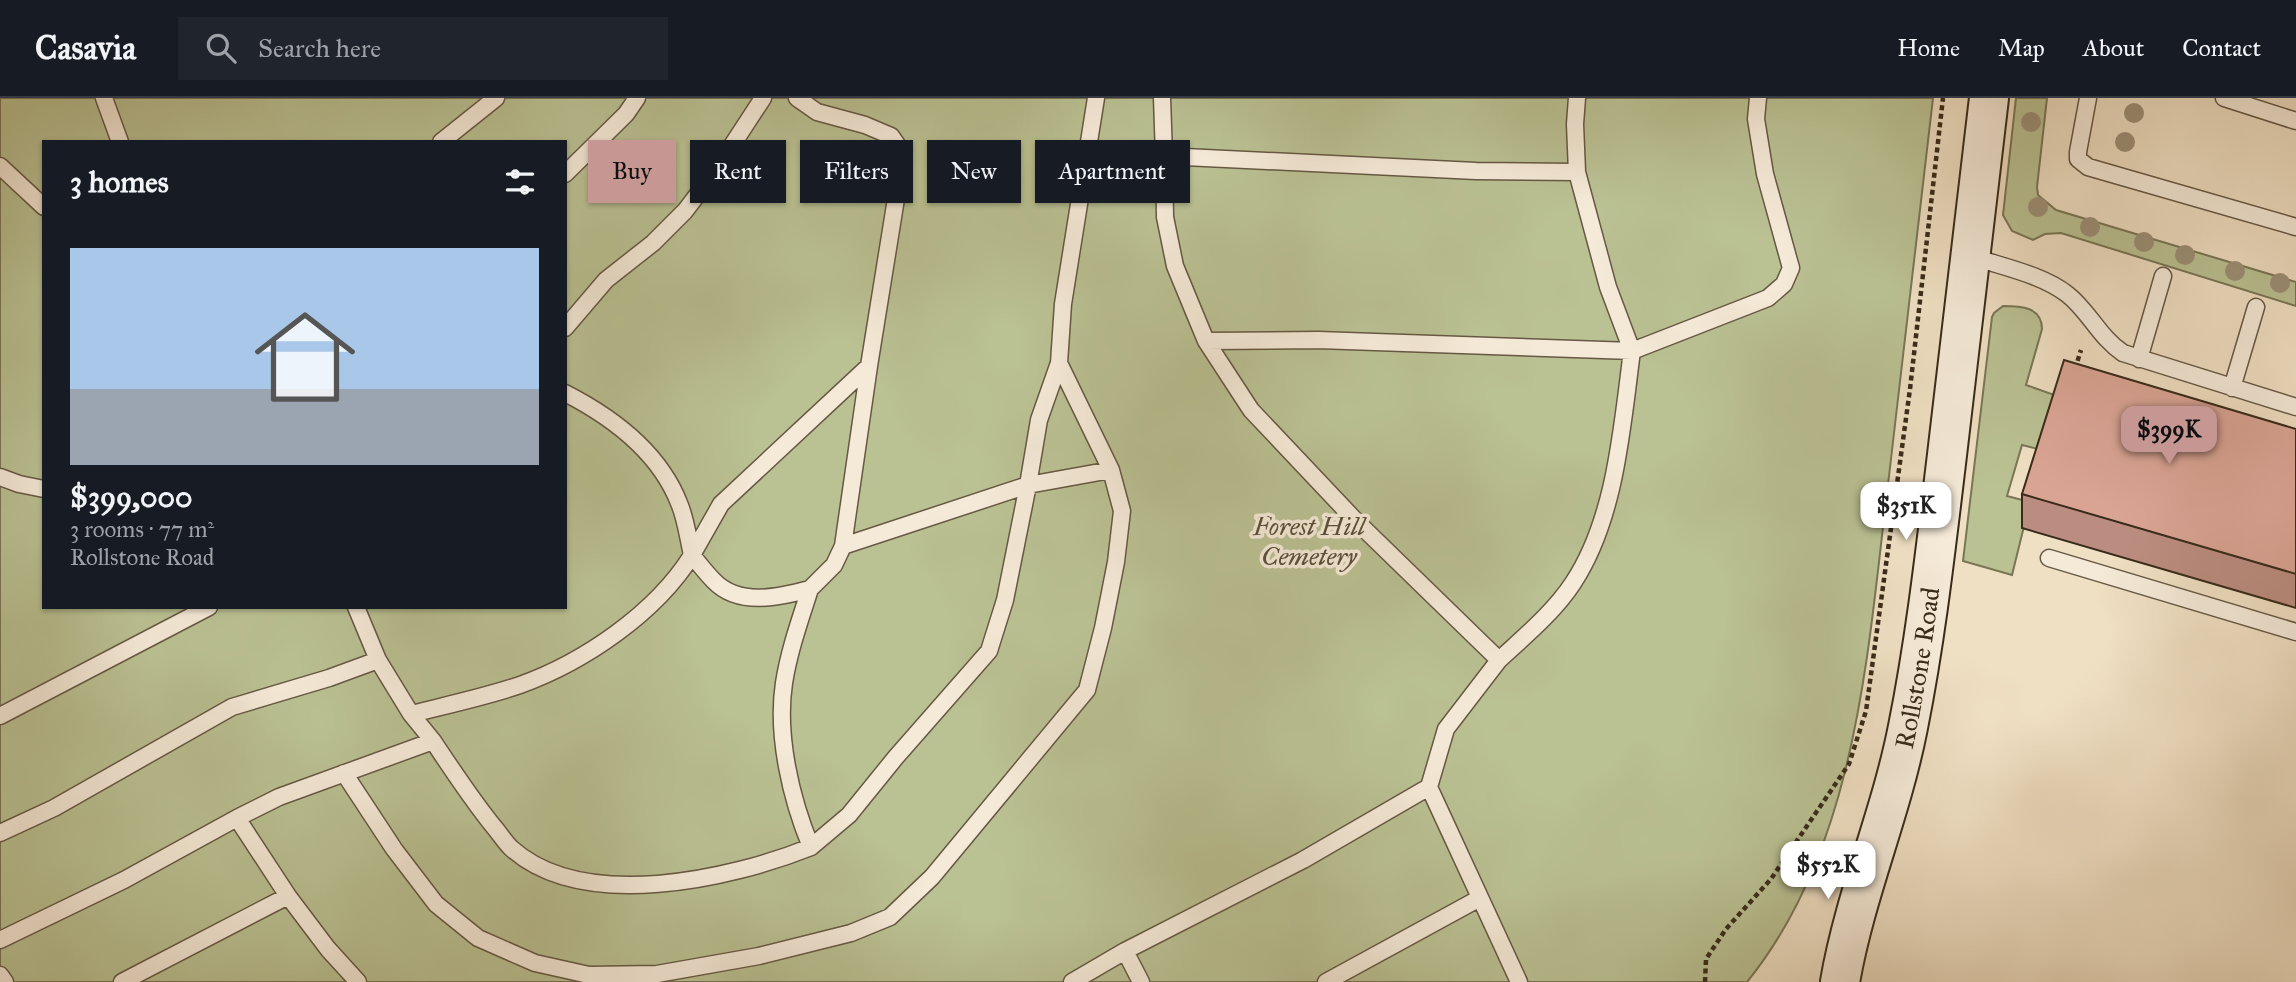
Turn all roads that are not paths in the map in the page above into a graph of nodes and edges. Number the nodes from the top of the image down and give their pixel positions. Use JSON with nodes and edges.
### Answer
{"nodes":[{"id":1,"x":104,"y":98,"type":"edge"},
{"id":2,"x":496,"y":98,"type":"edge"},
{"id":3,"x":638,"y":98,"type":"edge"},
{"id":4,"x":763,"y":98,"type":"edge"},
{"id":5,"x":797,"y":98,"type":"edge"},
{"id":6,"x":1096,"y":98,"type":"edge"},
{"id":7,"x":1162,"y":98,"type":"edge"},
{"id":8,"x":1577,"y":98,"type":"edge"},
{"id":9,"x":1758,"y":98,"type":"edge"},
{"id":10,"x":1989,"y":98,"type":"edge"},
{"id":11,"x":2088,"y":98,"type":"edge"},
{"id":12,"x":2224,"y":98,"type":"edge"},
{"id":13,"x":2296,"y":121,"type":"edge"},
{"id":14,"x":119,"y":140,"type":"edge"},
{"id":15,"x":444,"y":140,"type":"edge"},
{"id":16,"x":1163,"y":140,"type":"edge"},
{"id":17,"x":1190,"y":157,"type":"edge"},
{"id":18,"x":0,"y":166,"type":"edge"},
{"id":19,"x":567,"y":172,"type":"edge"},
{"id":20,"x":1577,"y":172,"type":"junction"},
{"id":21,"x":1165,"y":203,"type":"edge"},
{"id":22,"x":42,"y":205,"type":"edge"},
{"id":23,"x":2296,"y":227,"type":"edge"},
{"id":24,"x":1971,"y":256,"type":"junction"},
{"id":25,"x":2163,"y":276,"type":"dead end"},
{"id":26,"x":2256,"y":307,"type":"dead end"},
{"id":27,"x":567,"y":326,"type":"edge"},
{"id":28,"x":1206,"y":341,"type":"junction"},
{"id":29,"x":1632,"y":351,"type":"junction"},
{"id":30,"x":2139,"y":359,"type":"junction"},
{"id":31,"x":1059,"y":363,"type":"junction"},
{"id":32,"x":869,"y":366,"type":"junction"},
{"id":33,"x":2232,"y":388,"type":"junction"},
{"id":34,"x":567,"y":394,"type":"edge"},
{"id":35,"x":2296,"y":407,"type":"edge"},
{"id":36,"x":1111,"y":470,"type":"junction"},
{"id":37,"x":0,"y":477,"type":"edge"},
{"id":38,"x":1028,"y":485,"type":"junction"},
{"id":39,"x":42,"y":489,"type":"edge"},
{"id":40,"x":844,"y":546,"type":"junction"},
{"id":41,"x":692,"y":555,"type":"junction"},
{"id":42,"x":2049,"y":558,"type":"dead end"},
{"id":43,"x":810,"y":589,"type":"junction"},
{"id":44,"x":205,"y":609,"type":"edge"},
{"id":45,"x":357,"y":609,"type":"edge"},
{"id":46,"x":2296,"y":632,"type":"edge"},
{"id":47,"x":378,"y":660,"type":"junction"},
{"id":48,"x":1499,"y":660,"type":"junction"},
{"id":49,"x":411,"y":714,"type":"junction"},
{"id":50,"x":0,"y":716,"type":"edge"},
{"id":51,"x":433,"y":741,"type":"junction"},
{"id":52,"x":344,"y":773,"type":"junction"},
{"id":53,"x":1429,"y":787,"type":"junction"},
{"id":54,"x":237,"y":818,"type":"junction"},
{"id":55,"x":0,"y":833,"type":"edge"},
{"id":56,"x":811,"y":847,"type":"junction"},
{"id":57,"x":288,"y":896,"type":"junction"},
{"id":58,"x":1480,"y":898,"type":"junction"},
{"id":59,"x":0,"y":940,"type":"edge"},
{"id":60,"x":1125,"y":951,"type":"junction"},
{"id":61,"x":0,"y":975,"type":"edge"},
{"id":62,"x":5,"y":982,"type":"edge"},
{"id":63,"x":122,"y":982,"type":"edge"},
{"id":64,"x":358,"y":982,"type":"edge"},
{"id":65,"x":1072,"y":982,"type":"edge"},
{"id":66,"x":1142,"y":982,"type":"edge"},
{"id":67,"x":1326,"y":982,"type":"edge"},
{"id":68,"x":1519,"y":982,"type":"edge"},
{"id":69,"x":1839,"y":982,"type":"edge"}],
"edges":[{"from":1,"to":14,"type":"lane"},
{"from":2,"to":15,"type":"lane"},
{"from":3,"to":19,"type":"lane"},
{"from":4,"to":27,"type":"lane"},
{"from":5,"to":32,"type":"lane"},
{"from":6,"to":31,"type":"lane"},
{"from":7,"to":16,"type":"lane"},
{"from":8,"to":20,"type":"lane"},
{"from":9,"to":29,"type":"lane"},
{"from":10,"to":24,"type":"main road","name":"Rollstone Road"},
{"from":11,"to":23,"type":"lane"},
{"from":12,"to":13,"type":"lane"},
{"from":17,"to":20,"type":"lane"},
{"from":18,"to":22,"type":"lane"},
{"from":20,"to":29,"type":"lane"},
{"from":21,"to":28,"type":"lane"},
{"from":24,"to":30,"type":"lane"},
{"from":24,"to":69,"type":"main road","name":"Rollstone Road"},
{"from":25,"to":30,"type":"lane"},
{"from":26,"to":33,"type":"lane"},
{"from":28,"to":29,"type":"lane"},
{"from":28,"to":48,"type":"lane"},
{"from":29,"to":48,"type":"lane"},
{"from":30,"to":33,"type":"lane"},
{"from":31,"to":36,"type":"lane"},
{"from":31,"to":38,"type":"lane"},
{"from":32,"to":40,"type":"lane"},
{"from":32,"to":41,"type":"lane"},
{"from":33,"to":35,"type":"lane"},
{"from":34,"to":41,"type":"lane"},
{"from":36,"to":38,"type":"lane"},
{"from":36,"to":52,"type":"lane"},
{"from":37,"to":39,"type":"lane"},
{"from":38,"to":40,"type":"lane"},
{"from":38,"to":56,"type":"lane"},
{"from":40,"to":43,"type":"lane"},
{"from":41,"to":43,"type":"lane"},
{"from":41,"to":49,"type":"lane"},
{"from":42,"to":46,"type":"lane"},
{"from":43,"to":56,"type":"lane"},
{"from":44,"to":50,"type":"lane"},
{"from":45,"to":47,"type":"lane"},
{"from":47,"to":49,"type":"lane"},
{"from":47,"to":55,"type":"lane"},
{"from":48,"to":53,"type":"lane"},
{"from":49,"to":51,"type":"lane"},
{"from":51,"to":52,"type":"lane"},
{"from":51,"to":56,"type":"lane"},
{"from":52,"to":54,"type":"lane"},
{"from":53,"to":58,"type":"lane"},
{"from":53,"to":60,"type":"lane"},
{"from":54,"to":57,"type":"lane"},
{"from":54,"to":59,"type":"lane"},
{"from":57,"to":63,"type":"lane"},
{"from":57,"to":64,"type":"lane"},
{"from":58,"to":67,"type":"lane"},
{"from":58,"to":68,"type":"lane"},
{"from":60,"to":65,"type":"lane"},
{"from":60,"to":66,"type":"lane"},
{"from":61,"to":62,"type":"lane"}]}
